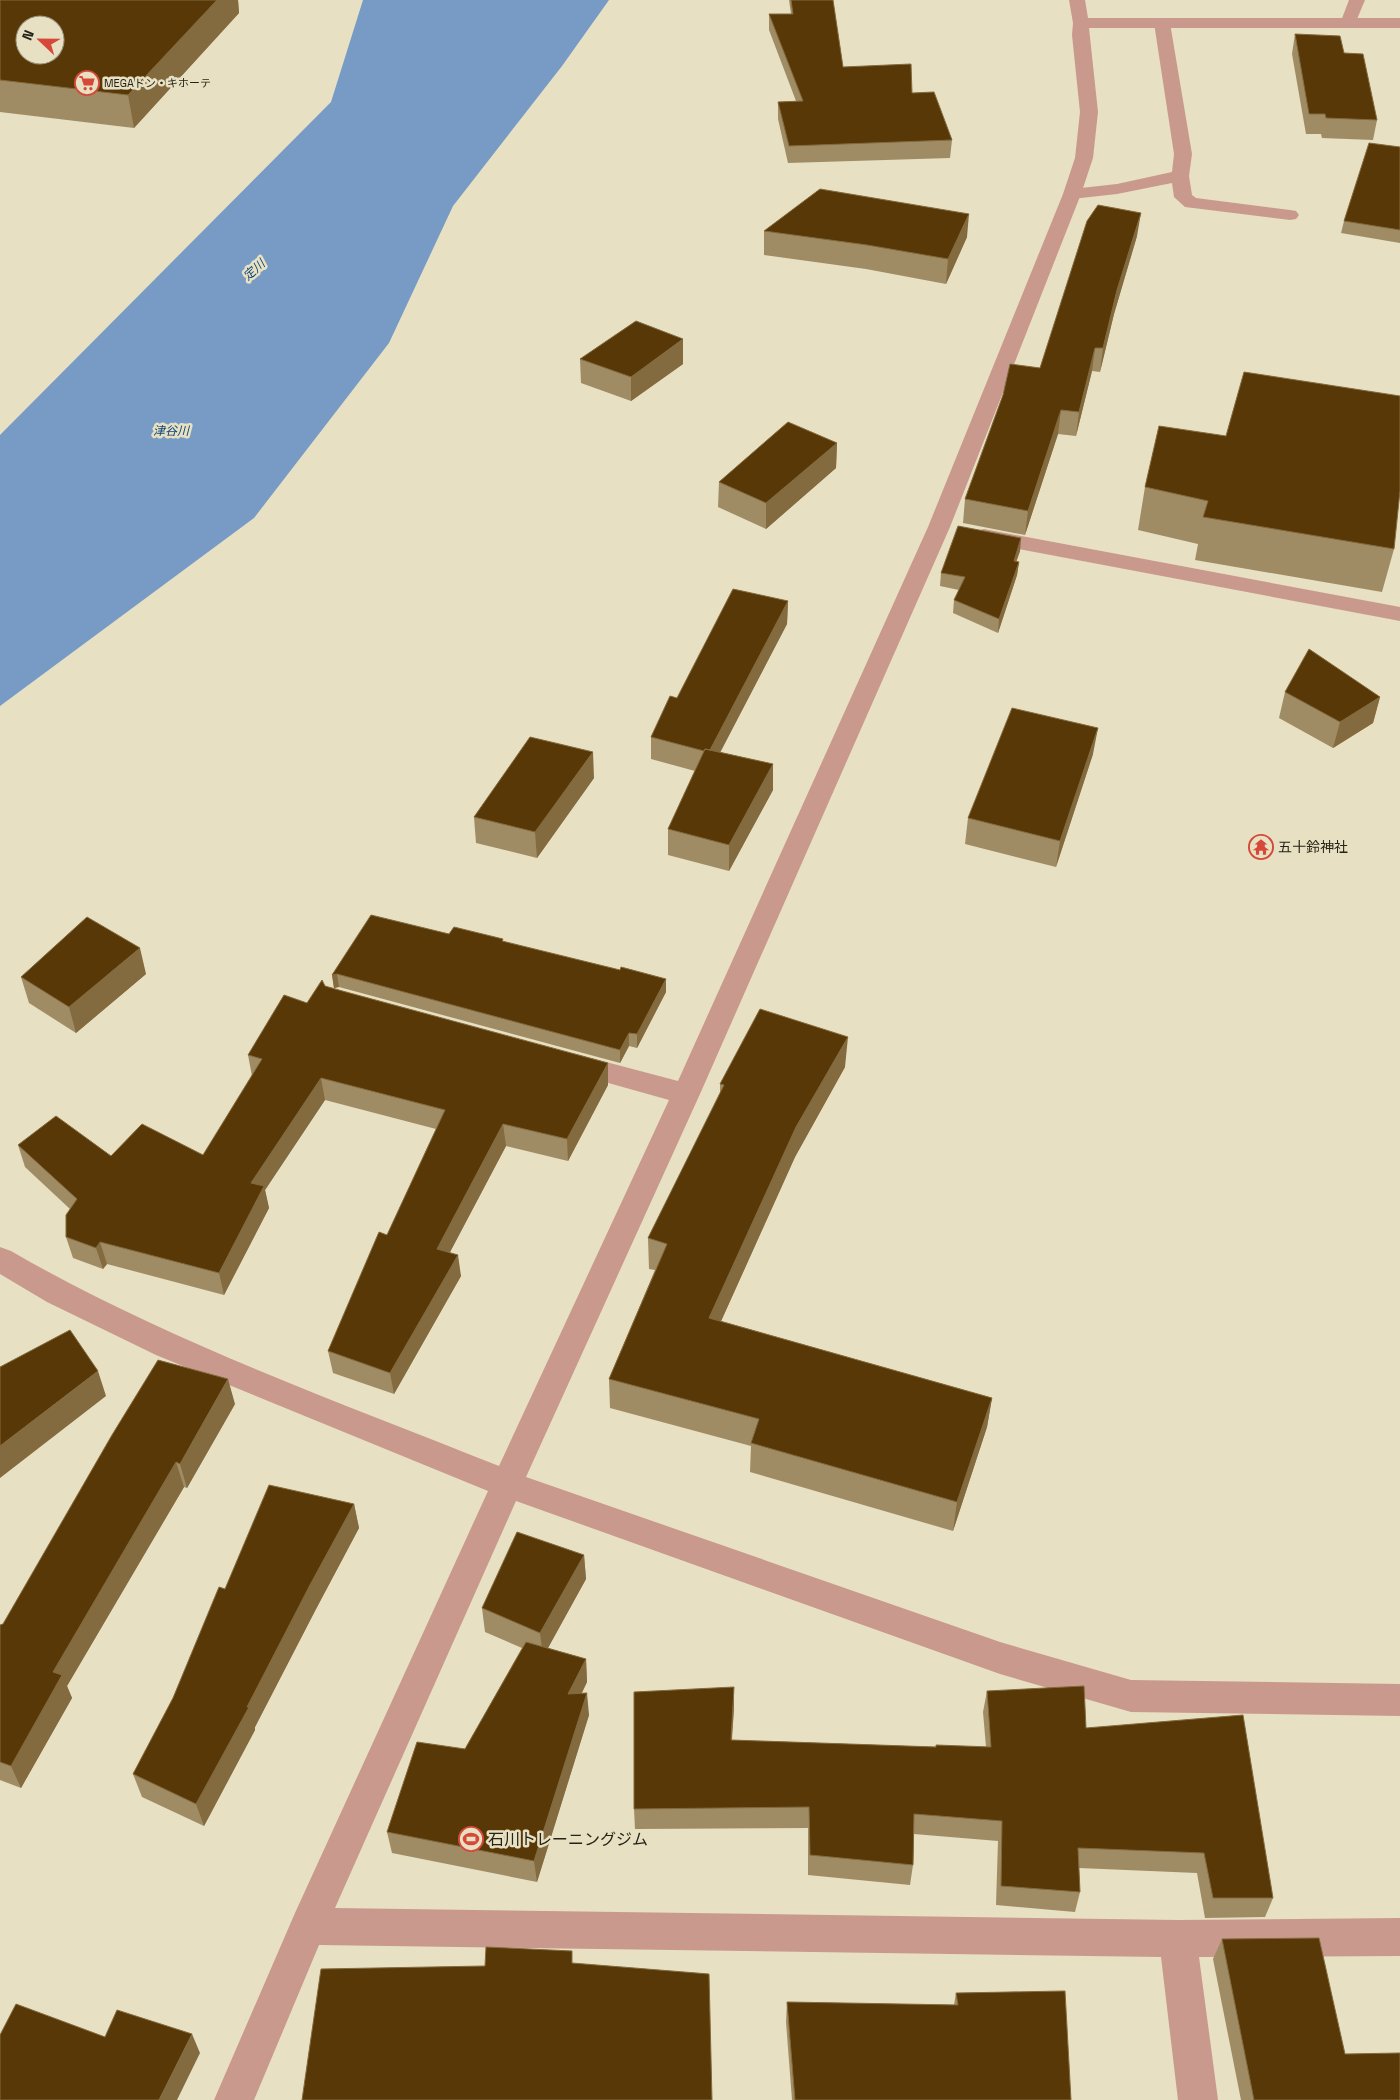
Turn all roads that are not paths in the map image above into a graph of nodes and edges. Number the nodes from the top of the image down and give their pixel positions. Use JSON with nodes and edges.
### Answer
{"nodes":[{"id":1,"x":1358,"y":0,"type":"edge"},
{"id":2,"x":1079,"y":12,"type":"edge"},
{"id":3,"x":1162,"y":22,"type":"junction"},
{"id":4,"x":1349,"y":22,"type":"junction"},
{"id":5,"x":1400,"y":23,"type":"edge"},
{"id":6,"x":1180,"y":176,"type":"junction"},
{"id":7,"x":1072,"y":194,"type":"junction"},
{"id":8,"x":1290,"y":216,"type":"dead end"},
{"id":9,"x":955,"y":530,"type":"junction"},
{"id":10,"x":1400,"y":614,"type":"edge"},
{"id":11,"x":546,"y":1055,"type":"edge"},
{"id":12,"x":686,"y":1094,"type":"junction"},
{"id":13,"x":0,"y":1259,"type":"edge"},
{"id":14,"x":507,"y":1484,"type":"junction"},
{"id":15,"x":1400,"y":1700,"type":"edge"},
{"id":16,"x":308,"y":1926,"type":"junction"},
{"id":17,"x":1400,"y":1936,"type":"edge"},
{"id":18,"x":1178,"y":1939,"type":"junction"},
{"id":19,"x":234,"y":2100,"type":"edge"},
{"id":20,"x":1198,"y":2100,"type":"edge"}],
"edges":[{"from":1,"to":4,"type":"street"},
{"from":2,"to":3,"type":"street"},
{"from":2,"to":7,"type":"street"},
{"from":3,"to":4,"type":"street"},
{"from":3,"to":6,"type":"street"},
{"from":4,"to":5,"type":"street"},
{"from":6,"to":7,"type":"street"},
{"from":6,"to":8,"type":"street"},
{"from":7,"to":9,"type":"street"},
{"from":9,"to":10,"type":"street"},
{"from":9,"to":12,"type":"street"},
{"from":11,"to":12,"type":"street"},
{"from":12,"to":14,"type":"street"},
{"from":13,"to":14,"type":"street"},
{"from":14,"to":15,"type":"street"},
{"from":14,"to":16,"type":"street"},
{"from":16,"to":18,"type":"street"},
{"from":16,"to":19,"type":"street"},
{"from":17,"to":18,"type":"street"},
{"from":18,"to":20,"type":"street"}]}
